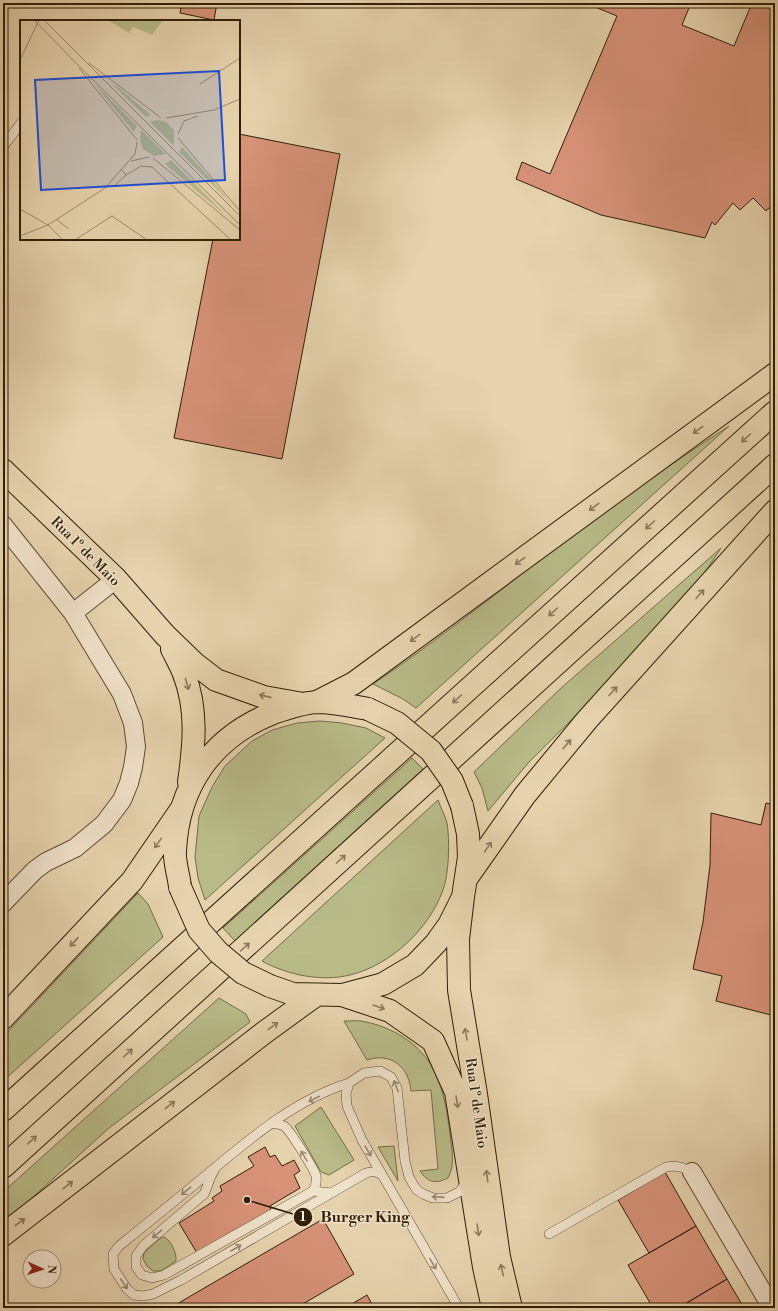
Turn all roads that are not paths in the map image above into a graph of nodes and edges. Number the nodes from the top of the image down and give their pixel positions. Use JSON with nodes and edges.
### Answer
{"nodes":[{"id":1,"x":20,"y":125,"type":"edge"},
{"id":2,"x":3,"y":147,"type":"edge"},
{"id":3,"x":775,"y":374,"type":"edge"},
{"id":4,"x":775,"y":412,"type":"edge"},
{"id":5,"x":775,"y":465,"type":"edge"},
{"id":6,"x":3,"y":470,"type":"edge"},
{"id":7,"x":775,"y":511,"type":"edge"},
{"id":8,"x":3,"y":525,"type":"edge"},
{"id":9,"x":116,"y":579,"type":"junction"},
{"id":10,"x":73,"y":613,"type":"junction"},
{"id":11,"x":165,"y":635,"type":"junction"},
{"id":12,"x":310,"y":703,"type":"junction"},
{"id":13,"x":189,"y":788,"type":"junction"},
{"id":14,"x":180,"y":811,"type":"junction"},
{"id":15,"x":464,"y":888,"type":"junction"},
{"id":16,"x":3,"y":903,"type":"edge"},
{"id":17,"x":316,"y":995,"type":"junction"},
{"id":18,"x":342,"y":995,"type":"junction"},
{"id":19,"x":3,"y":1018,"type":"edge"},
{"id":20,"x":349,"y":1083,"type":"junction"},
{"id":21,"x":3,"y":1110,"type":"edge"},
{"id":22,"x":272,"y":1123,"type":"junction"},
{"id":23,"x":218,"y":1165,"type":"junction"},
{"id":24,"x":3,"y":1167,"type":"edge"},
{"id":25,"x":692,"y":1172,"type":"joint"},
{"id":26,"x":382,"y":1175,"type":"junction"},
{"id":27,"x":470,"y":1179,"type":"junction"},
{"id":28,"x":322,"y":1192,"type":"junction"},
{"id":29,"x":549,"y":1234,"type":"dead end"},
{"id":30,"x":3,"y":1235,"type":"edge"},
{"id":31,"x":458,"y":1308,"type":"edge"},
{"id":32,"x":493,"y":1308,"type":"edge"},
{"id":33,"x":511,"y":1308,"type":"edge"},
{"id":34,"x":772,"y":1308,"type":"edge"}],
"edges":[{"from":1,"to":2,"type":"lane"},
{"from":3,"to":12,"type":"main road","one_way":true},
{"from":4,"to":21,"type":"main road","one_way":true},
{"from":24,"to":5,"type":"main road","one_way":true},
{"from":6,"to":9,"type":"main road","name":"Rua 1º de Maio"},
{"from":15,"to":7,"type":"main road","one_way":true},
{"from":8,"to":10,"type":"street"},
{"from":9,"to":10,"type":"street"},
{"from":9,"to":11,"type":"main road","name":"Rua 1º de Maio"},
{"from":10,"to":16,"type":"street"},
{"from":12,"to":11,"type":"main road","name":"Rua 1º de Maio","one_way":true},
{"from":11,"to":13,"type":"main road","name":"Rua 1º de Maio","one_way":true},
{"from":12,"to":13,"type":"main road"},
{"from":12,"to":15,"type":"main road","name":"Rua 1º de Maio","bridge":true},
{"from":13,"to":14,"type":"main road"},
{"from":14,"to":17,"type":"main road","bridge":true},
{"from":14,"to":19,"type":"main road","one_way":true},
{"from":15,"to":18,"type":"main road"},
{"from":33,"to":15,"type":"main road","name":"Rua 1º de Maio","one_way":true},
{"from":17,"to":18,"type":"main road"},
{"from":30,"to":17,"type":"main road","one_way":true},
{"from":18,"to":27,"type":"main road","name":"Rua 1º de Maio","one_way":true},
{"from":20,"to":22,"type":"lane","one_way":true},
{"from":20,"to":26,"type":"lane","one_way":true},
{"from":27,"to":20,"type":"lane","one_way":true},
{"from":22,"to":23,"type":"lane"},
{"from":28,"to":22,"type":"lane","one_way":true},
{"from":23,"to":28,"type":"lane","one_way":true},
{"from":23,"to":28,"type":"lane","one_way":true},
{"from":25,"to":29,"type":"lane"},
{"from":25,"to":34,"type":"street"},
{"from":26,"to":28,"type":"lane"},
{"from":26,"to":31,"type":"lane","one_way":true},
{"from":27,"to":32,"type":"main road","name":"Rua 1º de Maio","one_way":true}]}
